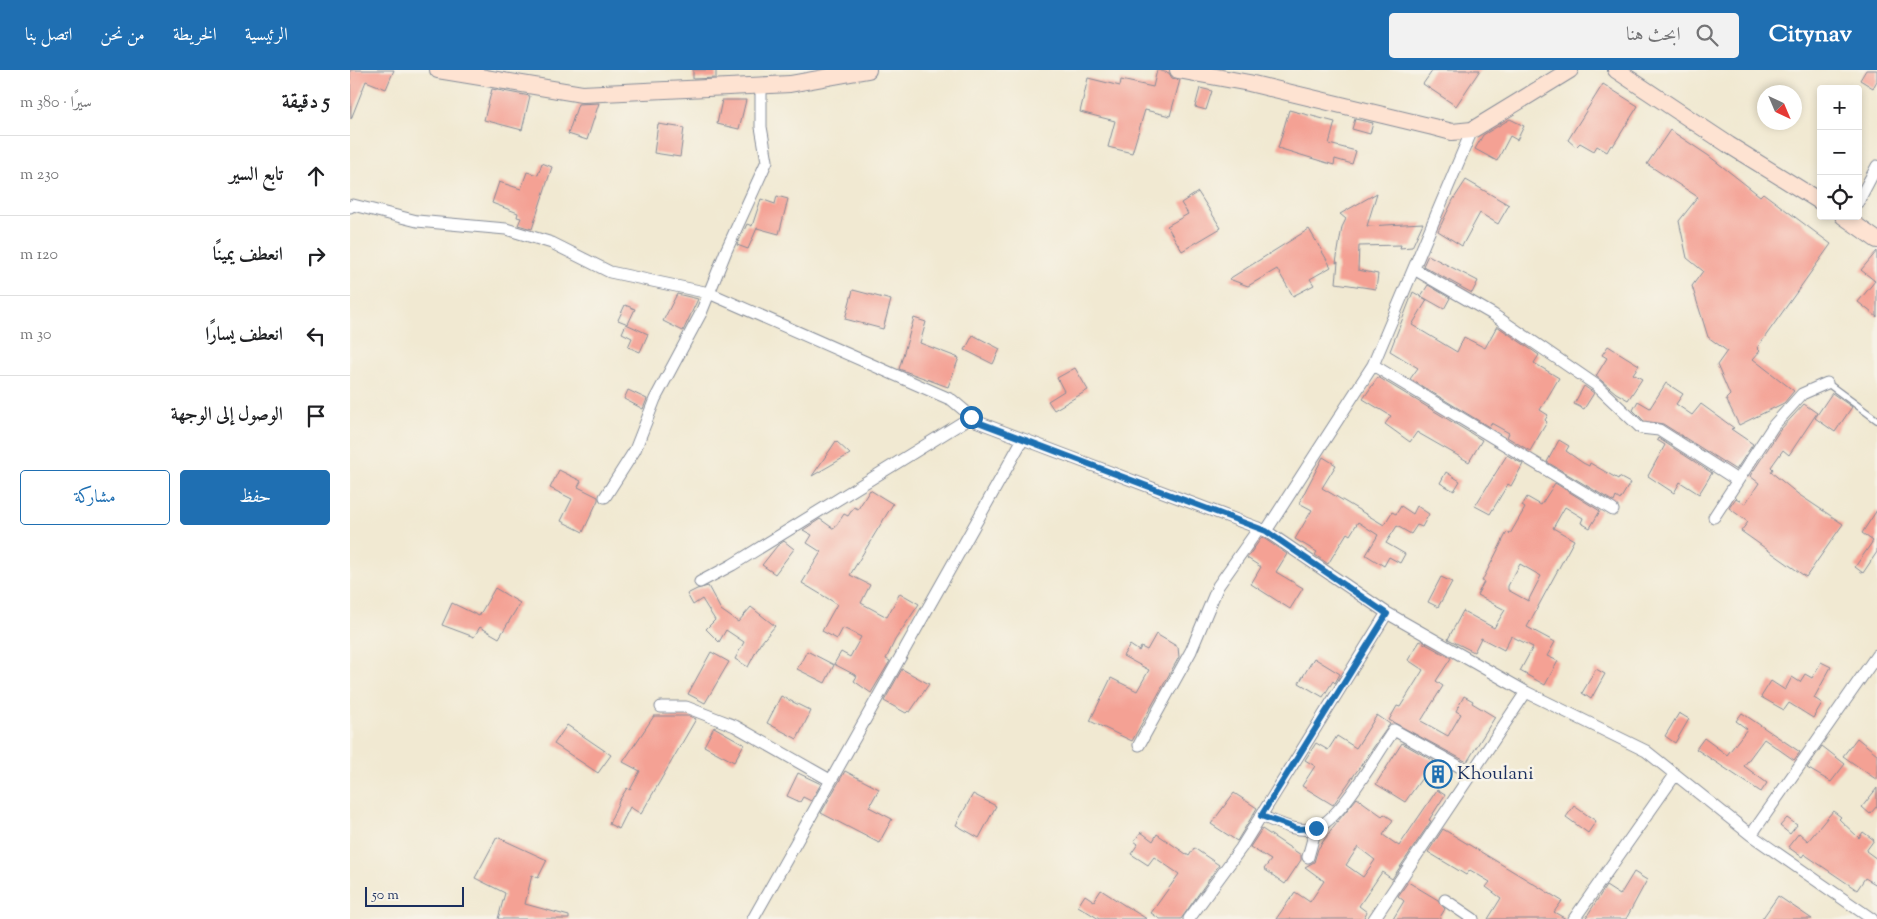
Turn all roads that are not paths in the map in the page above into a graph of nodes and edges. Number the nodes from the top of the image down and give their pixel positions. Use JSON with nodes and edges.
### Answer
{"nodes":[{"id":1,"x":438,"y":70,"type":"edge"},
{"id":2,"x":864,"y":70,"type":"edge"},
{"id":3,"x":1178,"y":70,"type":"edge"},
{"id":4,"x":1570,"y":70,"type":"edge"},
{"id":5,"x":1616,"y":70,"type":"edge"},
{"id":6,"x":761,"y":86,"type":"junction"},
{"id":7,"x":1472,"y":130,"type":"junction"},
{"id":8,"x":1877,"y":166,"type":"edge"},
{"id":9,"x":1862,"y":194,"type":"edge"},
{"id":10,"x":1817,"y":200,"type":"edge"},
{"id":11,"x":350,"y":207,"type":"edge"},
{"id":12,"x":1852,"y":220,"type":"edge"},
{"id":13,"x":1877,"y":240,"type":"edge"},
{"id":14,"x":1414,"y":269,"type":"junction"},
{"id":15,"x":708,"y":293,"type":"junction"},
{"id":16,"x":1373,"y":364,"type":"junction"},
{"id":17,"x":1827,"y":383,"type":"joint"},
{"id":18,"x":971,"y":417,"type":"junction"},
{"id":19,"x":1877,"y":420,"type":"edge"},
{"id":20,"x":1023,"y":439,"type":"junction"},
{"id":21,"x":1737,"y":480,"type":"junction"},
{"id":22,"x":605,"y":497,"type":"dead end"},
{"id":23,"x":1613,"y":510,"type":"dead end"},
{"id":24,"x":1714,"y":517,"type":"dead end"},
{"id":25,"x":1262,"y":529,"type":"junction"},
{"id":26,"x":700,"y":582,"type":"dead end"},
{"id":27,"x":1387,"y":614,"type":"junction"},
{"id":28,"x":1877,"y":654,"type":"edge"},
{"id":29,"x":1526,"y":692,"type":"junction"},
{"id":30,"x":661,"y":707,"type":"dead end"},
{"id":31,"x":1139,"y":745,"type":"dead end"},
{"id":32,"x":1471,"y":773,"type":"junction"},
{"id":33,"x":1675,"y":775,"type":"junction"},
{"id":34,"x":830,"y":780,"type":"junction"},
{"id":35,"x":1261,"y":816,"type":"junction"},
{"id":36,"x":1316,"y":828,"type":"junction"},
{"id":37,"x":1750,"y":834,"type":"junction"},
{"id":38,"x":1308,"y":858,"type":"dead end"},
{"id":39,"x":1445,"y":900,"type":"dead end"},
{"id":40,"x":753,"y":919,"type":"edge"},
{"id":41,"x":1189,"y":919,"type":"edge"},
{"id":42,"x":1374,"y":919,"type":"edge"},
{"id":43,"x":1473,"y":919,"type":"edge"},
{"id":44,"x":1574,"y":919,"type":"edge"},
{"id":45,"x":1872,"y":919,"type":"edge"}],
"edges":[{"from":1,"to":6,"type":"street"},
{"from":2,"to":6,"type":"street"},
{"from":3,"to":7,"type":"street"},
{"from":4,"to":7,"type":"street"},
{"from":5,"to":10,"type":"street"},
{"from":6,"to":15,"type":"street"},
{"from":7,"to":14,"type":"street"},
{"from":8,"to":9,"type":"street"},
{"from":11,"to":15,"type":"street"},
{"from":12,"to":13,"type":"street"},
{"from":14,"to":16,"type":"street"},
{"from":14,"to":21,"type":"street"},
{"from":15,"to":18,"type":"street"},
{"from":15,"to":22,"type":"street"},
{"from":16,"to":23,"type":"street"},
{"from":16,"to":25,"type":"street"},
{"from":17,"to":19,"type":"lane"},
{"from":17,"to":21,"type":"street"},
{"from":18,"to":20,"type":"street"},
{"from":18,"to":26,"type":"street"},
{"from":20,"to":25,"type":"street"},
{"from":20,"to":34,"type":"street"},
{"from":21,"to":24,"type":"street"},
{"from":25,"to":27,"type":"street"},
{"from":25,"to":31,"type":"street"},
{"from":27,"to":29,"type":"street"},
{"from":27,"to":35,"type":"street"},
{"from":28,"to":37,"type":"street"},
{"from":29,"to":32,"type":"street"},
{"from":29,"to":33,"type":"street"},
{"from":30,"to":34,"type":"street"},
{"from":32,"to":36,"type":"street"},
{"from":32,"to":42,"type":"street"},
{"from":33,"to":37,"type":"street"},
{"from":33,"to":44,"type":"street"},
{"from":34,"to":40,"type":"street"},
{"from":35,"to":36,"type":"street"},
{"from":35,"to":41,"type":"street"},
{"from":36,"to":38,"type":"street"},
{"from":37,"to":45,"type":"street"},
{"from":39,"to":43,"type":"street"}]}
